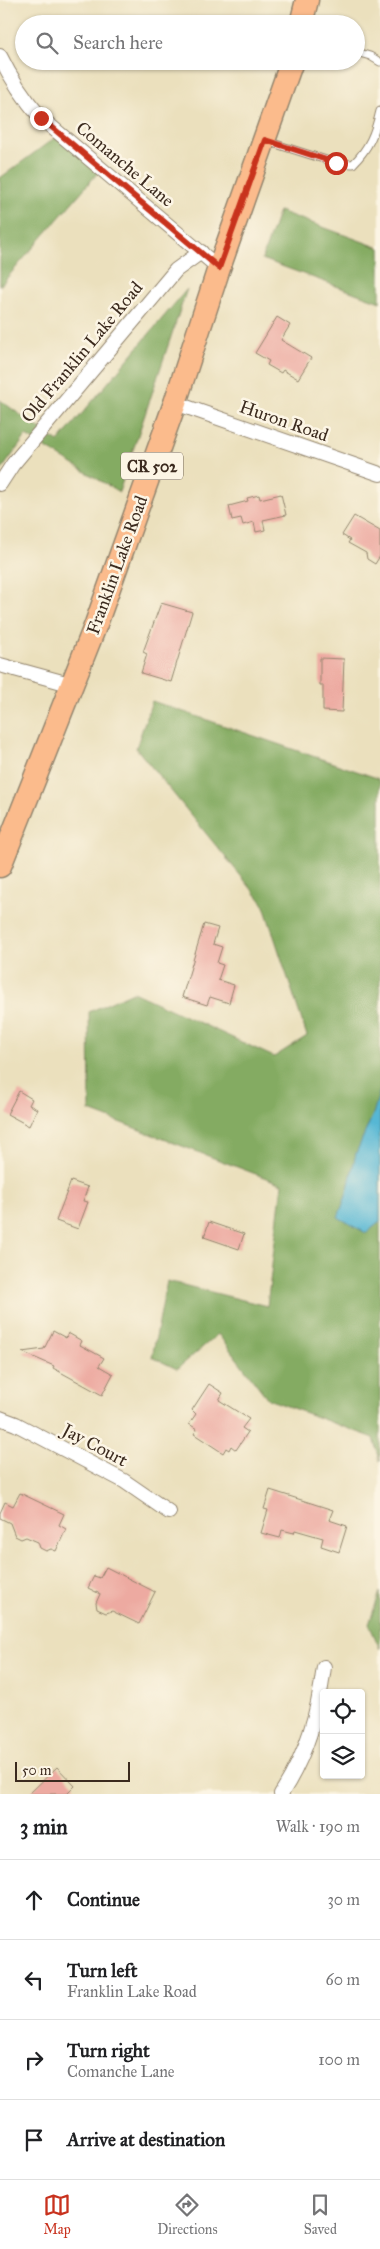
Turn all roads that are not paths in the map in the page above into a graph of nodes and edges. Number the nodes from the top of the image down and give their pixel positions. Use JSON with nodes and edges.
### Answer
{"nodes":[{"id":1,"x":307,"y":0,"type":"edge"},
{"id":2,"x":303,"y":15,"type":"edge"},
{"id":3,"x":365,"y":55,"type":"edge"},
{"id":4,"x":0,"y":56,"type":"edge"},
{"id":5,"x":379,"y":61,"type":"edge"},
{"id":6,"x":289,"y":70,"type":"edge"},
{"id":7,"x":380,"y":111,"type":"edge"},
{"id":8,"x":265,"y":140,"type":"junction"},
{"id":9,"x":201,"y":252,"type":"junction"},
{"id":10,"x":219,"y":268,"type":"junction"},
{"id":11,"x":175,"y":403,"type":"junction"},
{"id":12,"x":380,"y":474,"type":"edge"},
{"id":13,"x":0,"y":484,"type":"edge"},
{"id":14,"x":0,"y":665,"type":"edge"},
{"id":15,"x":73,"y":685,"type":"junction"},
{"id":16,"x":0,"y":866,"type":"edge"},
{"id":17,"x":0,"y":1418,"type":"edge"},
{"id":18,"x":169,"y":1512,"type":"dead end"},
{"id":19,"x":324,"y":1667,"type":"dead end"},
{"id":20,"x":281,"y":1794,"type":"edge"}],
"edges":[{"from":1,"to":2,"type":"main road"},
{"from":3,"to":5,"type":"lane"},
{"from":4,"to":9,"type":"street","name":"Comanche Lane"},
{"from":6,"to":8,"type":"main road","name":"Franklin Lake Road","number":"CR 502"},
{"from":7,"to":8,"type":"lane"},
{"from":8,"to":10,"type":"main road","name":"Franklin Lake Road","number":"CR 502"},
{"from":9,"to":10,"type":"street","name":"Comanche Lane"},
{"from":9,"to":13,"type":"street","name":"Old Franklin Lake Road"},
{"from":10,"to":11,"type":"main road","name":"Franklin Lake Road","number":"CR 502"},
{"from":11,"to":12,"type":"street","name":"Huron Road"},
{"from":11,"to":15,"type":"main road","name":"Franklin Lake Road","number":"CR 502"},
{"from":14,"to":15,"type":"street"},
{"from":15,"to":16,"type":"main road","name":"Franklin Lake Road","number":"CR 502"},
{"from":17,"to":18,"type":"street","name":"Jay Court"},
{"from":19,"to":20,"type":"street"}]}
